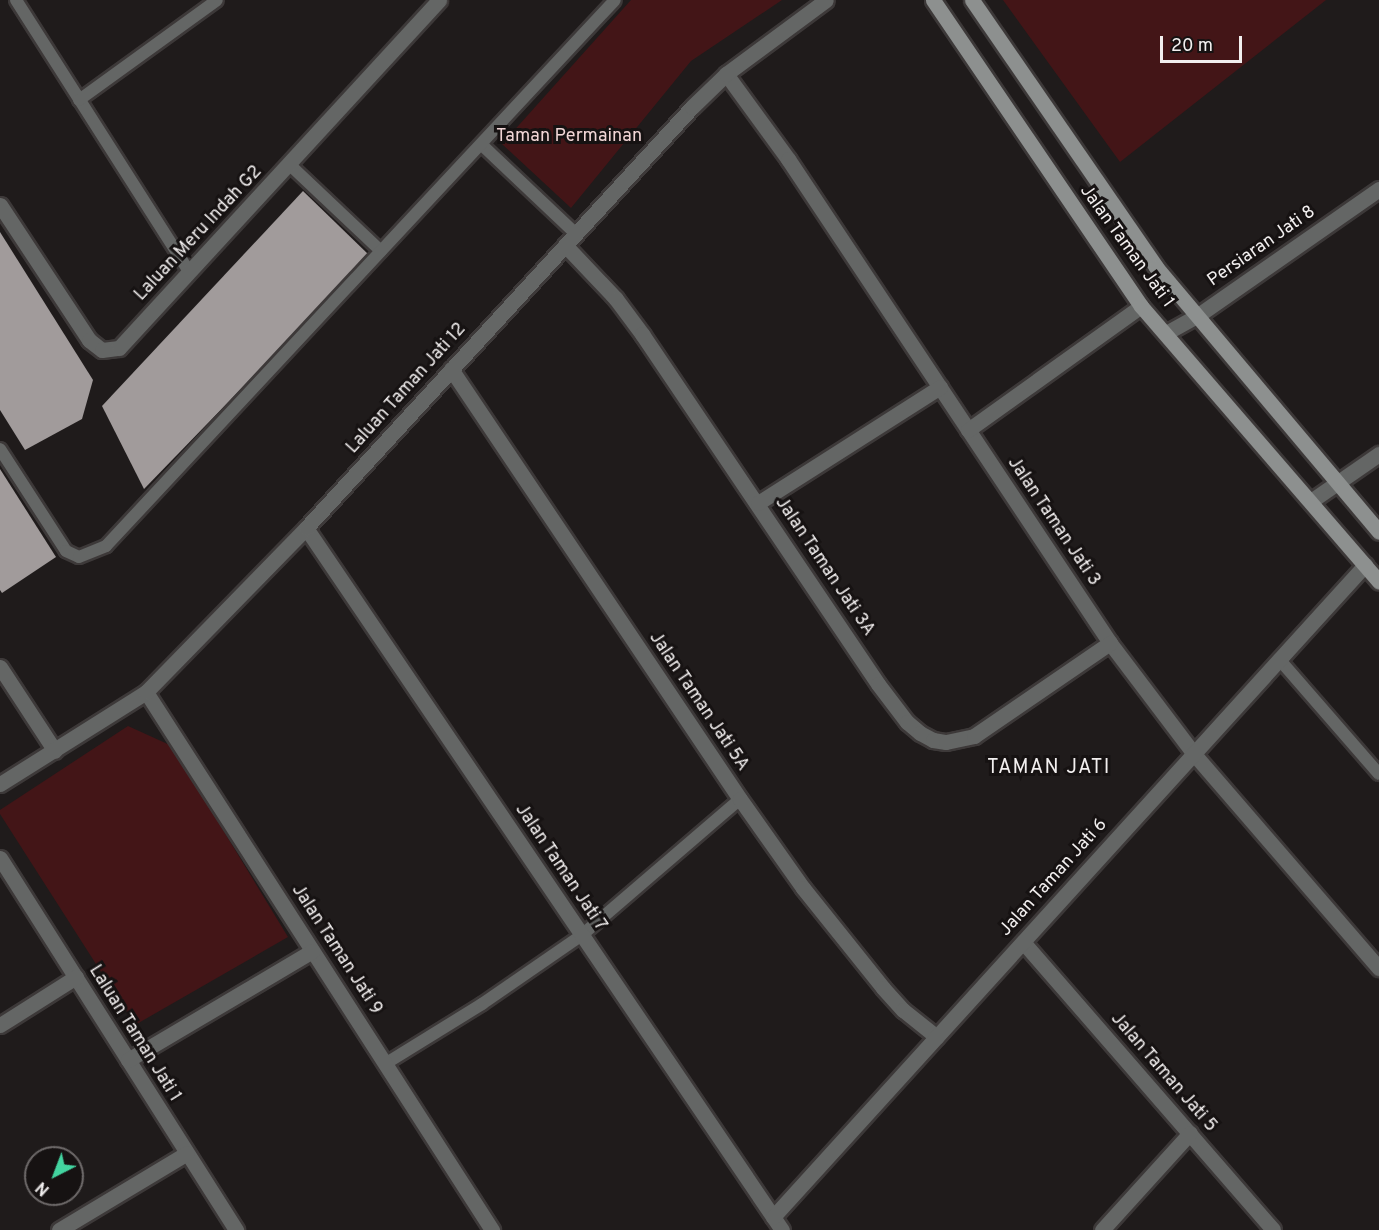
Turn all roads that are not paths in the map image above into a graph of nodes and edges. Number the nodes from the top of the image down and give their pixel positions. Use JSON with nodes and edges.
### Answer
{"nodes":[{"id":1,"x":15,"y":0,"type":"edge"},
{"id":2,"x":217,"y":0,"type":"edge"},
{"id":3,"x":439,"y":0,"type":"edge"},
{"id":4,"x":615,"y":0,"type":"edge"},
{"id":5,"x":826,"y":0,"type":"edge"},
{"id":6,"x":933,"y":0,"type":"edge"},
{"id":7,"x":972,"y":0,"type":"edge"},
{"id":8,"x":726,"y":74,"type":"junction"},
{"id":9,"x":79,"y":100,"type":"junction"},
{"id":10,"x":482,"y":145,"type":"junction"},
{"id":11,"x":290,"y":165,"type":"junction"},
{"id":12,"x":1379,"y":189,"type":"edge"},
{"id":13,"x":0,"y":205,"type":"edge"},
{"id":14,"x":575,"y":233,"type":"junction"},
{"id":15,"x":565,"y":245,"type":"junction"},
{"id":16,"x":381,"y":251,"type":"junction"},
{"id":17,"x":189,"y":272,"type":"junction"},
{"id":18,"x":1141,"y":306,"type":"junction"},
{"id":19,"x":1197,"y":316,"type":"junction"},
{"id":20,"x":1166,"y":333,"type":"junction"},
{"id":21,"x":452,"y":369,"type":"junction"},
{"id":22,"x":940,"y":387,"type":"junction"},
{"id":23,"x":968,"y":430,"type":"junction"},
{"id":24,"x":0,"y":449,"type":"edge"},
{"id":25,"x":1379,"y":454,"type":"edge"},
{"id":26,"x":1338,"y":484,"type":"junction"},
{"id":27,"x":1311,"y":501,"type":"junction"},
{"id":28,"x":758,"y":503,"type":"junction"},
{"id":29,"x":306,"y":528,"type":"junction"},
{"id":30,"x":1379,"y":532,"type":"edge"},
{"id":31,"x":1365,"y":565,"type":"junction"},
{"id":32,"x":1379,"y":582,"type":"edge"},
{"id":33,"x":1110,"y":643,"type":"junction"},
{"id":34,"x":1279,"y":659,"type":"junction"},
{"id":35,"x":0,"y":667,"type":"edge"},
{"id":36,"x":146,"y":692,"type":"junction"},
{"id":37,"x":55,"y":751,"type":"junction"},
{"id":38,"x":1194,"y":754,"type":"junction"},
{"id":39,"x":1379,"y":774,"type":"edge"},
{"id":40,"x":0,"y":783,"type":"edge"},
{"id":41,"x":740,"y":799,"type":"junction"},
{"id":42,"x":0,"y":858,"type":"edge"},
{"id":43,"x":582,"y":935,"type":"junction"},
{"id":44,"x":1023,"y":942,"type":"junction"},
{"id":45,"x":312,"y":951,"type":"junction"},
{"id":46,"x":1379,"y":968,"type":"edge"},
{"id":47,"x":75,"y":977,"type":"junction"},
{"id":48,"x":0,"y":1025,"type":"edge"},
{"id":49,"x":937,"y":1037,"type":"junction"},
{"id":50,"x":128,"y":1060,"type":"junction"},
{"id":51,"x":385,"y":1064,"type":"junction"},
{"id":52,"x":1190,"y":1134,"type":"junction"},
{"id":53,"x":187,"y":1153,"type":"junction"},
{"id":54,"x":777,"y":1224,"type":"edge"},
{"id":55,"x":59,"y":1230,"type":"edge"},
{"id":56,"x":236,"y":1230,"type":"edge"},
{"id":57,"x":492,"y":1230,"type":"edge"},
{"id":58,"x":1102,"y":1230,"type":"edge"},
{"id":59,"x":1273,"y":1230,"type":"edge"}],
"edges":[{"from":1,"to":9,"type":"lane"},
{"from":2,"to":9,"type":"lane"},
{"from":3,"to":11,"type":"street","name":"Laluan Meru Indah G2"},
{"from":4,"to":10,"type":"lane"},
{"from":5,"to":8,"type":"street","name":"Laluan Taman Jati 12"},
{"from":6,"to":18,"type":"street","name":"Jalan Taman Jati 1"},
{"from":7,"to":19,"type":"street","name":"Jalan Taman Jati 1"},
{"from":8,"to":14,"type":"street","name":"Laluan Taman Jati 12"},
{"from":8,"to":22,"type":"street","name":"Jalan Taman Jati 3"},
{"from":9,"to":17,"type":"lane"},
{"from":10,"to":14,"type":"lane"},
{"from":10,"to":16,"type":"lane"},
{"from":11,"to":16,"type":"lane"},
{"from":11,"to":17,"type":"street","name":"Laluan Meru Indah G2"},
{"from":12,"to":19,"type":"street","name":"Persiaran Jati 8"},
{"from":13,"to":17,"type":"street","name":"Laluan Meru Indah G2"},
{"from":14,"to":15,"type":"street","name":"Laluan Taman Jati 12"},
{"from":15,"to":21,"type":"street","name":"Laluan Taman Jati 12"},
{"from":15,"to":28,"type":"street","name":"Jalan Taman Jati 3A"},
{"from":16,"to":24,"type":"lane"},
{"from":18,"to":20,"type":"street","name":"Jalan Taman Jati 1"},
{"from":18,"to":23,"type":"street"},
{"from":19,"to":20,"type":"street","name":"Persiaran Jati 8"},
{"from":19,"to":26,"type":"street","name":"Jalan Taman Jati 1"},
{"from":20,"to":27,"type":"street","name":"Jalan Taman Jati 1"},
{"from":21,"to":29,"type":"street","name":"Laluan Taman Jati 12"},
{"from":21,"to":41,"type":"street","name":"Jalan Taman Jati 5A"},
{"from":22,"to":23,"type":"street","name":"Jalan Taman Jati 3"},
{"from":22,"to":28,"type":"street"},
{"from":23,"to":33,"type":"street","name":"Jalan Taman Jati 3"},
{"from":25,"to":26,"type":"street"},
{"from":26,"to":27,"type":"street"},
{"from":26,"to":30,"type":"street","name":"Jalan Taman Jati 1"},
{"from":27,"to":31,"type":"street","name":"Jalan Taman Jati 1"},
{"from":28,"to":33,"type":"street","name":"Jalan Taman Jati 3A"},
{"from":29,"to":36,"type":"street","name":"Laluan Taman Jati 12"},
{"from":29,"to":43,"type":"street","name":"Jalan Taman Jati 7"},
{"from":31,"to":32,"type":"street","name":"Jalan Taman Jati 1"},
{"from":31,"to":34,"type":"street","name":"Jalan Taman Jati 6"},
{"from":33,"to":38,"type":"street","name":"Jalan Taman Jati 3"},
{"from":34,"to":38,"type":"street","name":"Jalan Taman Jati 6"},
{"from":34,"to":39,"type":"lane"},
{"from":35,"to":37,"type":"street"},
{"from":36,"to":37,"type":"street","name":"Laluan Taman Jati 12"},
{"from":36,"to":45,"type":"street","name":"Jalan Taman Jati 9"},
{"from":37,"to":40,"type":"street","name":"Laluan Taman Jati 12"},
{"from":38,"to":44,"type":"street","name":"Jalan Taman Jati 6"},
{"from":38,"to":46,"type":"street","name":"Jalan Taman Jati 3"},
{"from":41,"to":43,"type":"lane"},
{"from":41,"to":49,"type":"street","name":"Jalan Taman Jati 5A"},
{"from":42,"to":47,"type":"street","name":"Laluan Taman Jati 1"},
{"from":43,"to":51,"type":"lane"},
{"from":43,"to":54,"type":"street","name":"Jalan Taman Jati 7"},
{"from":44,"to":49,"type":"street","name":"Jalan Taman Jati 6"},
{"from":44,"to":52,"type":"street","name":"Jalan Taman Jati 5"},
{"from":45,"to":50,"type":"street"},
{"from":45,"to":51,"type":"street","name":"Jalan Taman Jati 9"},
{"from":47,"to":48,"type":"street"},
{"from":47,"to":50,"type":"street","name":"Laluan Taman Jati 1"},
{"from":49,"to":54,"type":"street","name":"Jalan Taman Jati 6"},
{"from":50,"to":53,"type":"street","name":"Laluan Taman Jati 1"},
{"from":51,"to":57,"type":"street","name":"Jalan Taman Jati 9"},
{"from":52,"to":58,"type":"street"},
{"from":52,"to":59,"type":"street","name":"Jalan Taman Jati 5"},
{"from":53,"to":55,"type":"street"},
{"from":53,"to":56,"type":"street","name":"Laluan Taman Jati 1"}]}
